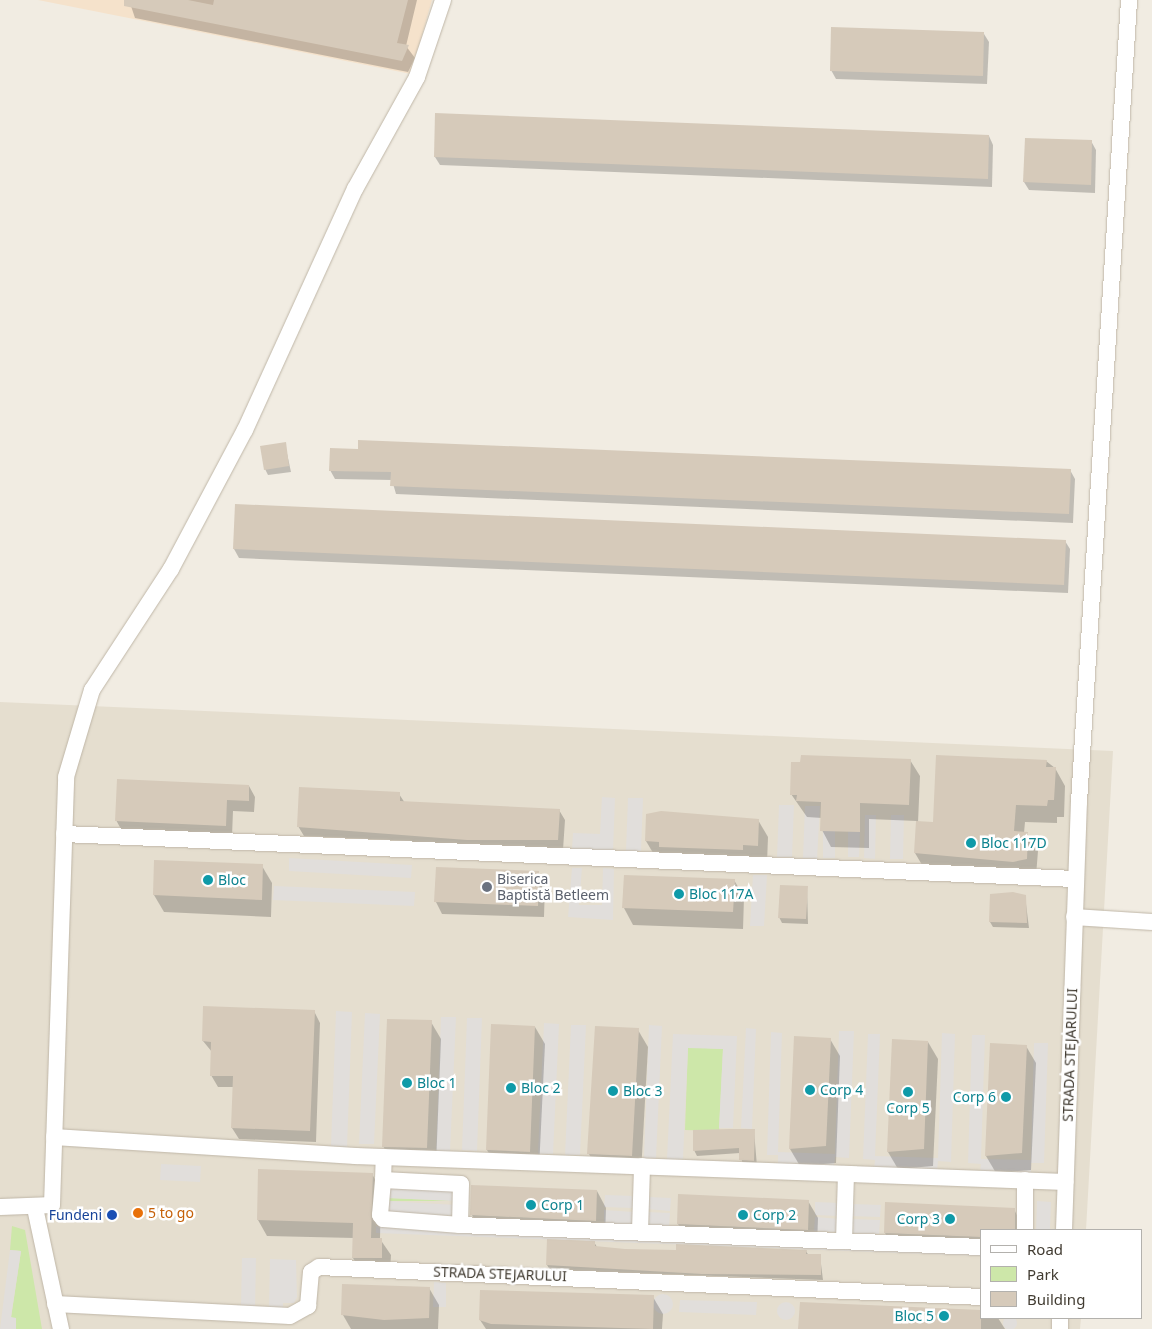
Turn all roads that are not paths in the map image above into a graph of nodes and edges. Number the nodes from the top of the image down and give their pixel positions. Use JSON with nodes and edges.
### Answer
{"nodes":[{"id":1,"x":443,"y":0,"type":"edge"},
{"id":2,"x":1130,"y":0,"type":"edge"},
{"id":3,"x":64,"y":834,"type":"junction"},
{"id":4,"x":1076,"y":879,"type":"junction"},
{"id":5,"x":1074,"y":917,"type":"junction"},
{"id":6,"x":1152,"y":922,"type":"edge"},
{"id":7,"x":54,"y":1137,"type":"junction"},
{"id":8,"x":384,"y":1157,"type":"junction"},
{"id":9,"x":642,"y":1166,"type":"junction"},
{"id":10,"x":846,"y":1174,"type":"junction"},
{"id":11,"x":383,"y":1180,"type":"junction"},
{"id":12,"x":1025,"y":1180,"type":"junction"},
{"id":13,"x":1066,"y":1182,"type":"junction"},
{"id":14,"x":0,"y":1207,"type":"edge"},
{"id":15,"x":44,"y":1207,"type":"junction"},
{"id":16,"x":460,"y":1224,"type":"junction"},
{"id":17,"x":1025,"y":1229,"type":"edge"},
{"id":18,"x":1064,"y":1229,"type":"edge"},
{"id":19,"x":640,"y":1231,"type":"junction"},
{"id":20,"x":844,"y":1241,"type":"junction"},
{"id":21,"x":980,"y":1247,"type":"edge"},
{"id":22,"x":980,"y":1297,"type":"edge"},
{"id":23,"x":55,"y":1304,"type":"junction"},
{"id":24,"x":61,"y":1329,"type":"edge"}],
"edges":[{"from":1,"to":3,"type":"street"},
{"from":2,"to":4,"type":"street","name":"STRADA STEJARULUI"},
{"from":3,"to":4,"type":"street"},
{"from":3,"to":7,"type":"street"},
{"from":4,"to":5,"type":"street","name":"STRADA STEJARULUI"},
{"from":5,"to":6,"type":"street"},
{"from":5,"to":13,"type":"street","name":"STRADA STEJARULUI"},
{"from":7,"to":8,"type":"street"},
{"from":7,"to":15,"type":"street"},
{"from":8,"to":9,"type":"street"},
{"from":8,"to":11,"type":"street"},
{"from":9,"to":10,"type":"street"},
{"from":9,"to":19,"type":"street"},
{"from":10,"to":12,"type":"street"},
{"from":10,"to":20,"type":"street"},
{"from":11,"to":16,"type":"street"},
{"from":11,"to":16,"type":"street"},
{"from":12,"to":13,"type":"street"},
{"from":12,"to":17,"type":"street"},
{"from":13,"to":18,"type":"street","name":"STRADA STEJARULUI"},
{"from":14,"to":15,"type":"street"},
{"from":15,"to":23,"type":"street"},
{"from":16,"to":19,"type":"street"},
{"from":19,"to":20,"type":"street"},
{"from":20,"to":21,"type":"street"},
{"from":22,"to":23,"type":"street","name":"STRADA STEJARULUI"},
{"from":23,"to":24,"type":"street"}]}
